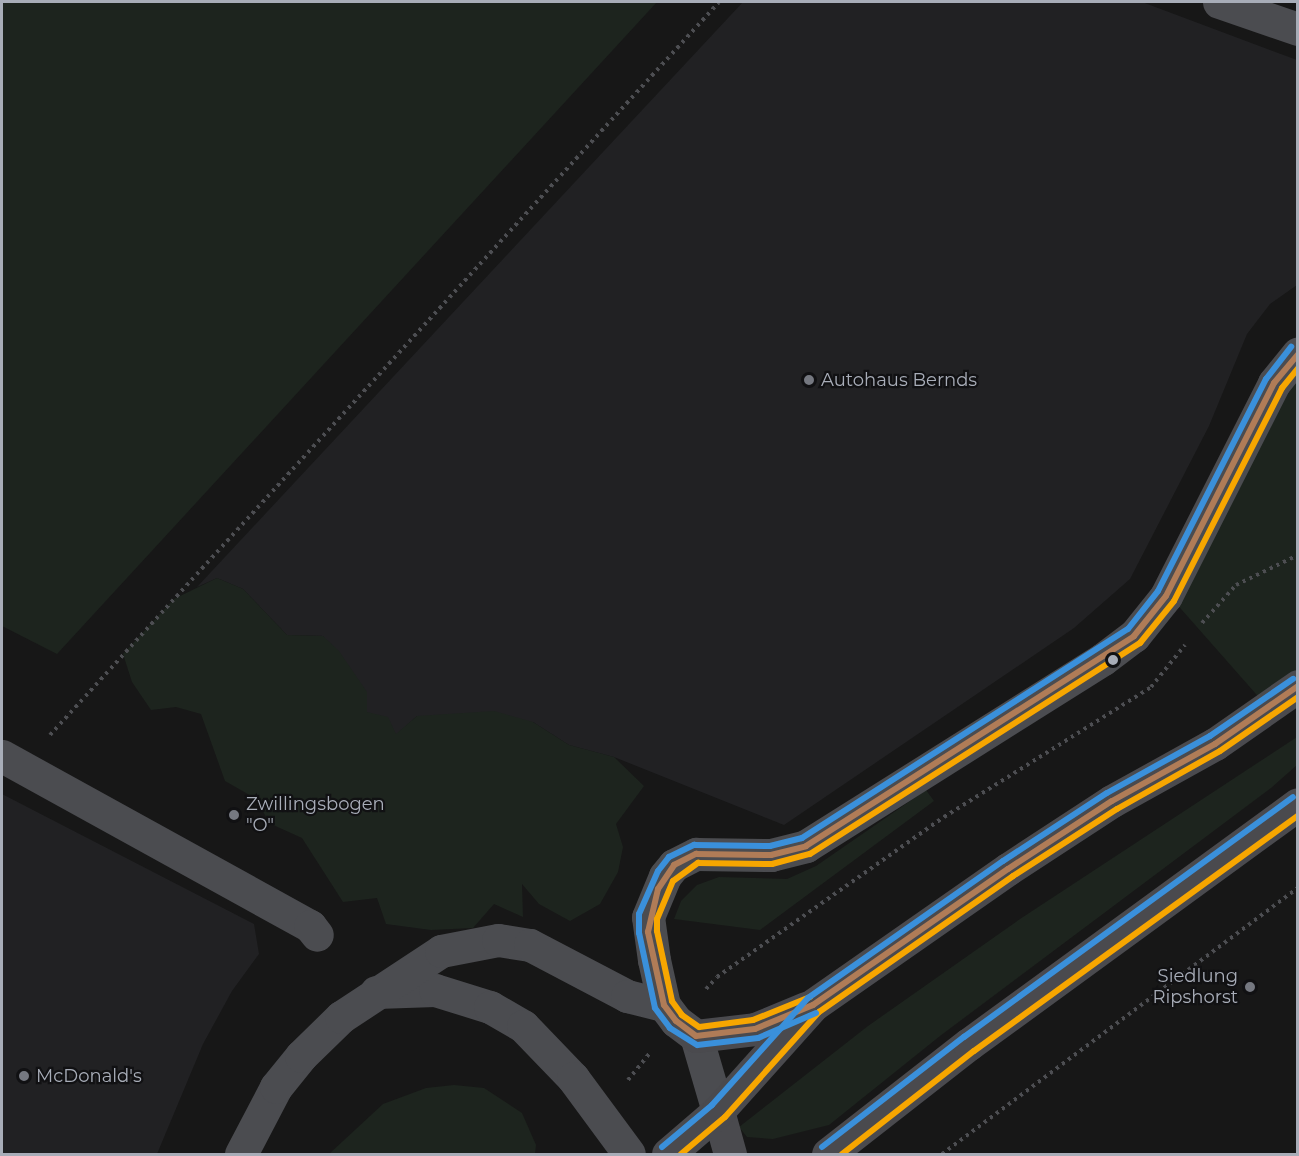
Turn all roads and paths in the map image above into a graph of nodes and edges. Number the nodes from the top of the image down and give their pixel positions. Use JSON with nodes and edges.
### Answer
{"nodes":[{"id":1,"x":718,"y":2,"type":"edge"},
{"id":2,"x":1219,"y":2,"type":"edge"},
{"id":3,"x":1298,"y":30,"type":"edge"},
{"id":4,"x":1298,"y":353,"type":"edge"},
{"id":5,"x":1298,"y":555,"type":"edge"},
{"id":6,"x":1200,"y":625,"type":"dead end"},
{"id":7,"x":1188,"y":642,"type":"dead end"},
{"id":8,"x":1298,"y":686,"type":"edge"},
{"id":9,"x":11,"y":761,"type":"edge"},
{"id":10,"x":1298,"y":804,"type":"edge"},
{"id":11,"x":1298,"y":888,"type":"edge"},
{"id":12,"x":317,"y":934,"type":"dead end"},
{"id":13,"x":374,"y":993,"type":"junction"},
{"id":14,"x":813,"y":1005,"type":"junction"},
{"id":15,"x":679,"y":1021,"type":"junction"},
{"id":16,"x":718,"y":1112,"type":"junction"},
{"id":17,"x":600,"y":1115,"type":"junction"},
{"id":18,"x":241,"y":1155,"type":"edge"},
{"id":19,"x":629,"y":1155,"type":"edge"},
{"id":20,"x":668,"y":1155,"type":"edge"},
{"id":21,"x":730,"y":1155,"type":"edge"},
{"id":22,"x":828,"y":1155,"type":"edge"},
{"id":23,"x":942,"y":1155,"type":"edge"}],
"edges":[{"from":1,"to":9,"type":"path"},
{"from":2,"to":3,"type":"street"},
{"from":4,"to":15,"type":"street"},
{"from":5,"to":6,"type":"path"},
{"from":7,"to":15,"type":"path"},
{"from":8,"to":14,"type":"main road"},
{"from":9,"to":12,"type":"street"},
{"from":10,"to":22,"type":"main road"},
{"from":11,"to":23,"type":"path"},
{"from":13,"to":15,"type":"street"},
{"from":13,"to":17,"type":"street"},
{"from":13,"to":18,"type":"street"},
{"from":14,"to":15,"type":"main road"},
{"from":14,"to":16,"type":"main road"},
{"from":15,"to":16,"type":"street"},
{"from":15,"to":17,"type":"path"},
{"from":16,"to":20,"type":"main road"},
{"from":16,"to":21,"type":"main road"},
{"from":17,"to":19,"type":"street"}]}
